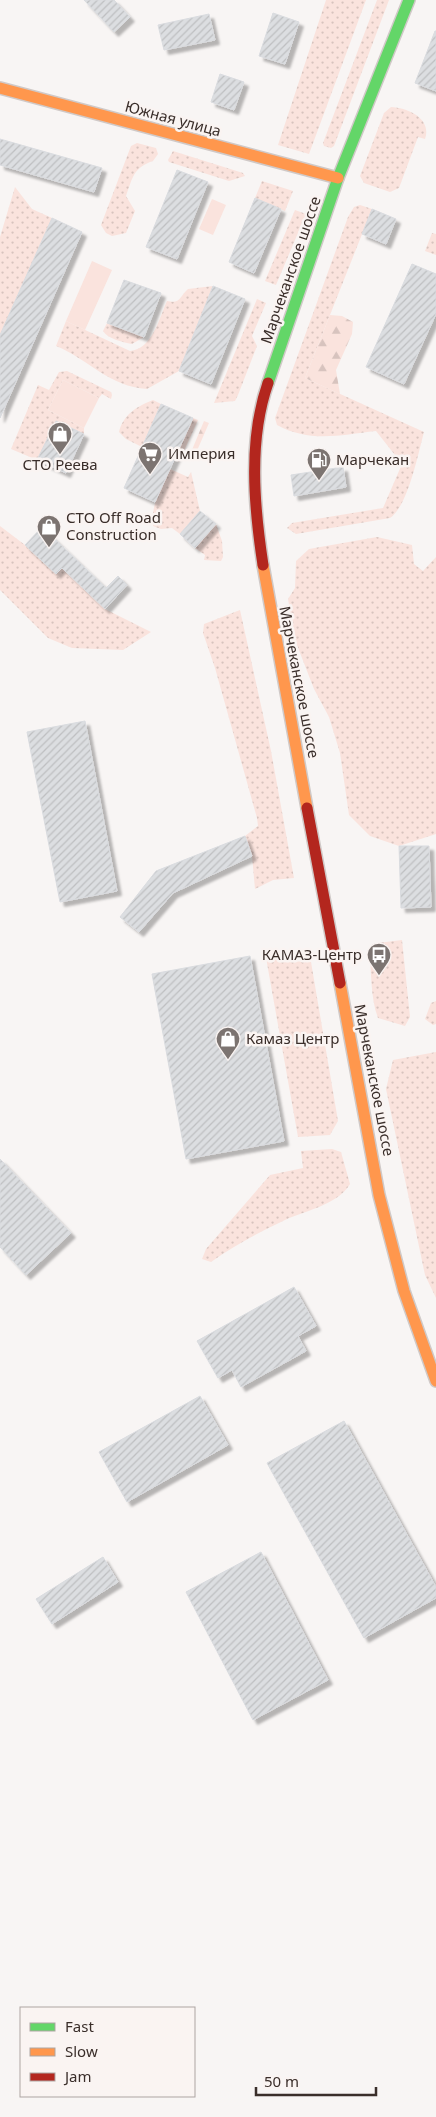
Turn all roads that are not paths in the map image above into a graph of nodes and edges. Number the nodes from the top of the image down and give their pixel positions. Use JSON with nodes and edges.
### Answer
{"nodes":[{"id":1,"x":409,"y":0,"type":"edge"},
{"id":2,"x":0,"y":88,"type":"edge"},
{"id":3,"x":338,"y":178,"type":"junction"},
{"id":4,"x":436,"y":1381,"type":"edge"}],
"edges":[{"from":1,"to":3,"type":"street","name":"Марчеканское шоссе"},
{"from":2,"to":3,"type":"street","name":"Южная улица"},
{"from":3,"to":4,"type":"street","name":"Марчеканское шоссе"}]}
